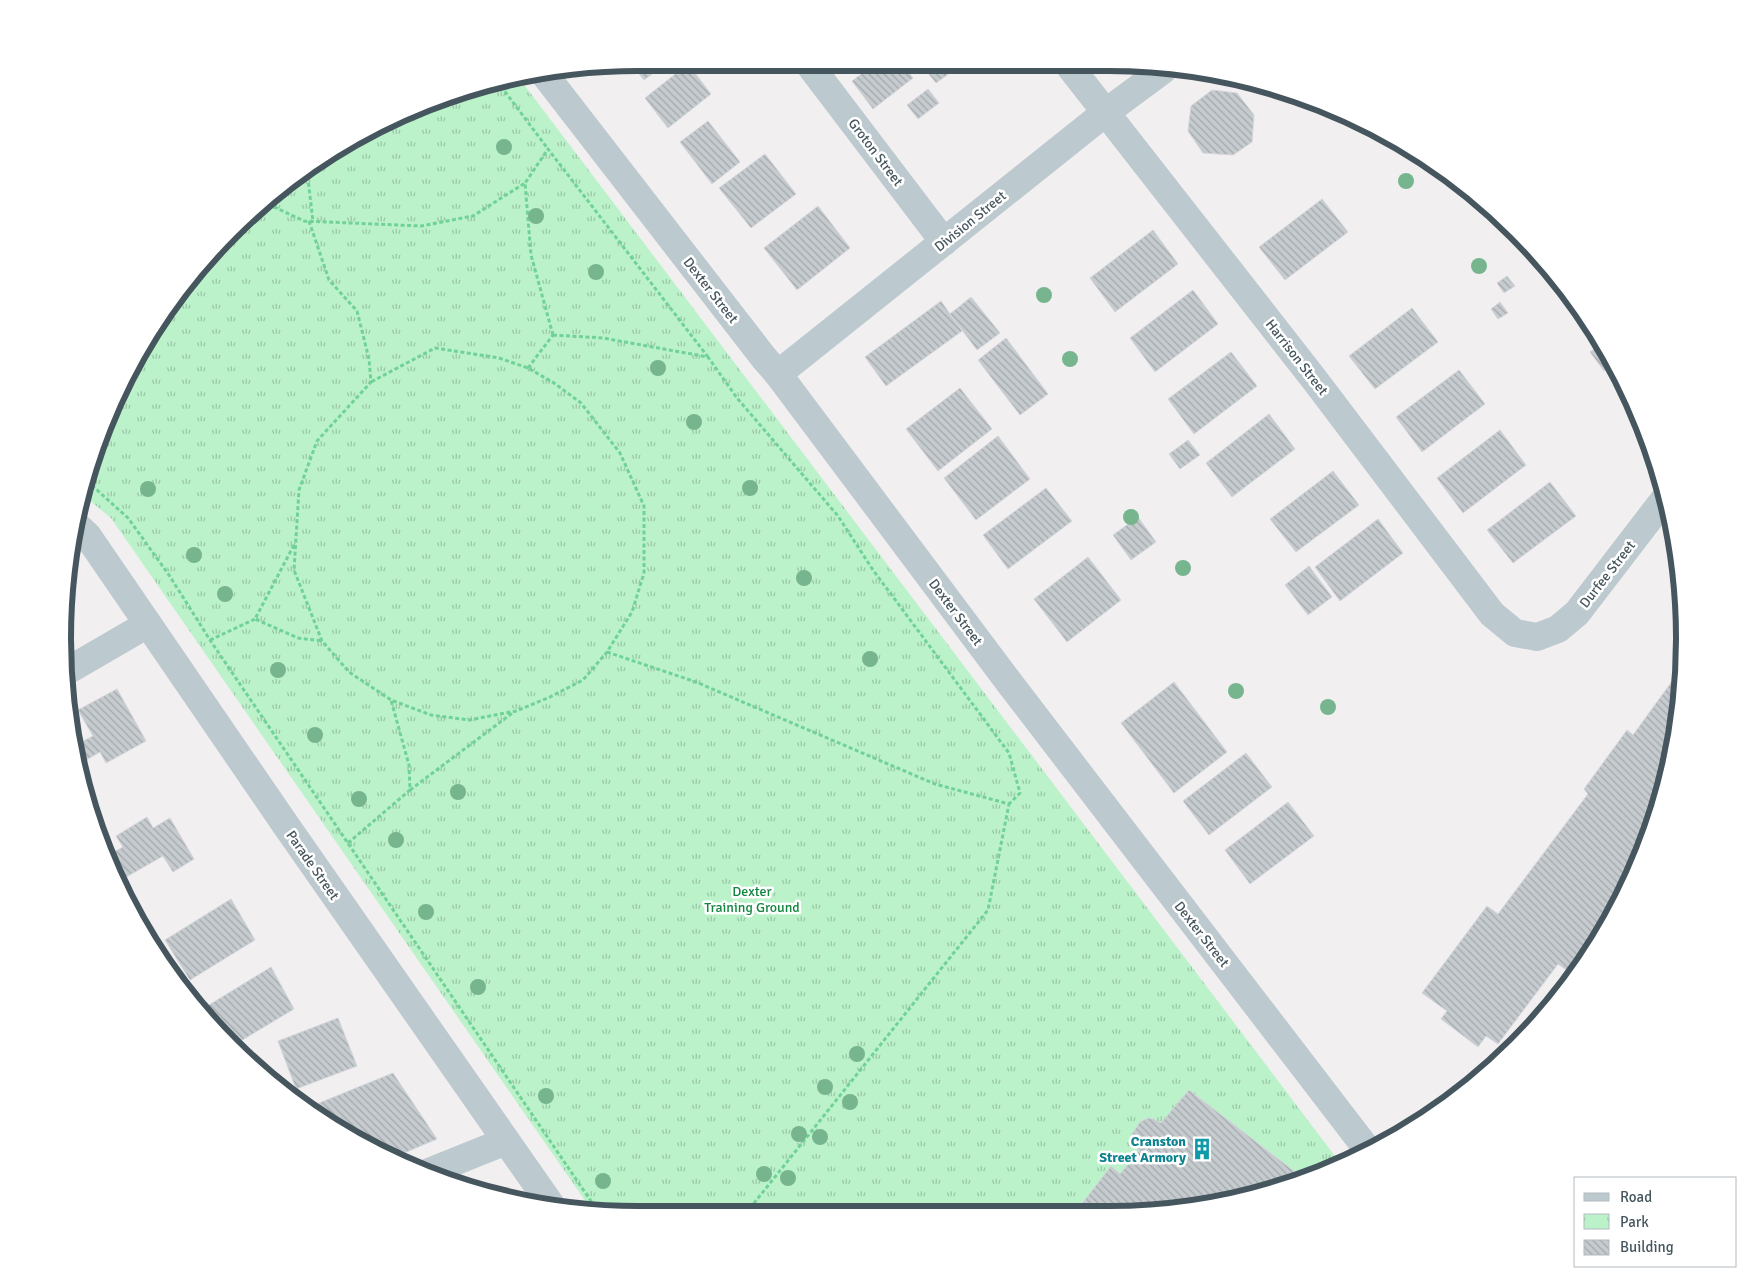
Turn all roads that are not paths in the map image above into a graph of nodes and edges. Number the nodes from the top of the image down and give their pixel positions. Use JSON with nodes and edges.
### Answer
{"nodes":[{"id":1,"x":815,"y":71,"type":"edge"},
{"id":2,"x":1074,"y":71,"type":"edge"},
{"id":3,"x":1158,"y":73,"type":"edge"},
{"id":4,"x":548,"y":79,"type":"edge"},
{"id":5,"x":1105,"y":113,"type":"junction"},
{"id":6,"x":944,"y":242,"type":"junction"},
{"id":7,"x":778,"y":374,"type":"junction"},
{"id":8,"x":1659,"y":506,"type":"edge"},
{"id":9,"x":82,"y":530,"type":"edge"},
{"id":10,"x":148,"y":624,"type":"junction"},
{"id":11,"x":1537,"y":638,"type":"joint"},
{"id":12,"x":72,"y":667,"type":"edge"},
{"id":13,"x":506,"y":1140,"type":"junction"},
{"id":14,"x":1364,"y":1144,"type":"edge"},
{"id":15,"x":437,"y":1169,"type":"edge"},
{"id":16,"x":546,"y":1198,"type":"edge"}],
"edges":[{"from":1,"to":6,"type":"street","name":"Groton Street"},
{"from":2,"to":5,"type":"street","name":"Harrison Street"},
{"from":3,"to":5,"type":"street","name":"Division Street"},
{"from":4,"to":7,"type":"street","name":"Dexter Street"},
{"from":5,"to":6,"type":"street","name":"Division Street"},
{"from":5,"to":11,"type":"street","name":"Harrison Street"},
{"from":6,"to":7,"type":"street","name":"Division Street"},
{"from":7,"to":14,"type":"street","name":"Dexter Street"},
{"from":8,"to":11,"type":"street","name":"Durfee Street"},
{"from":9,"to":10,"type":"street","name":"Parade Street"},
{"from":10,"to":12,"type":"street"},
{"from":10,"to":13,"type":"street","name":"Parade Street"},
{"from":13,"to":15,"type":"street"},
{"from":13,"to":16,"type":"street","name":"Parade Street"}]}
